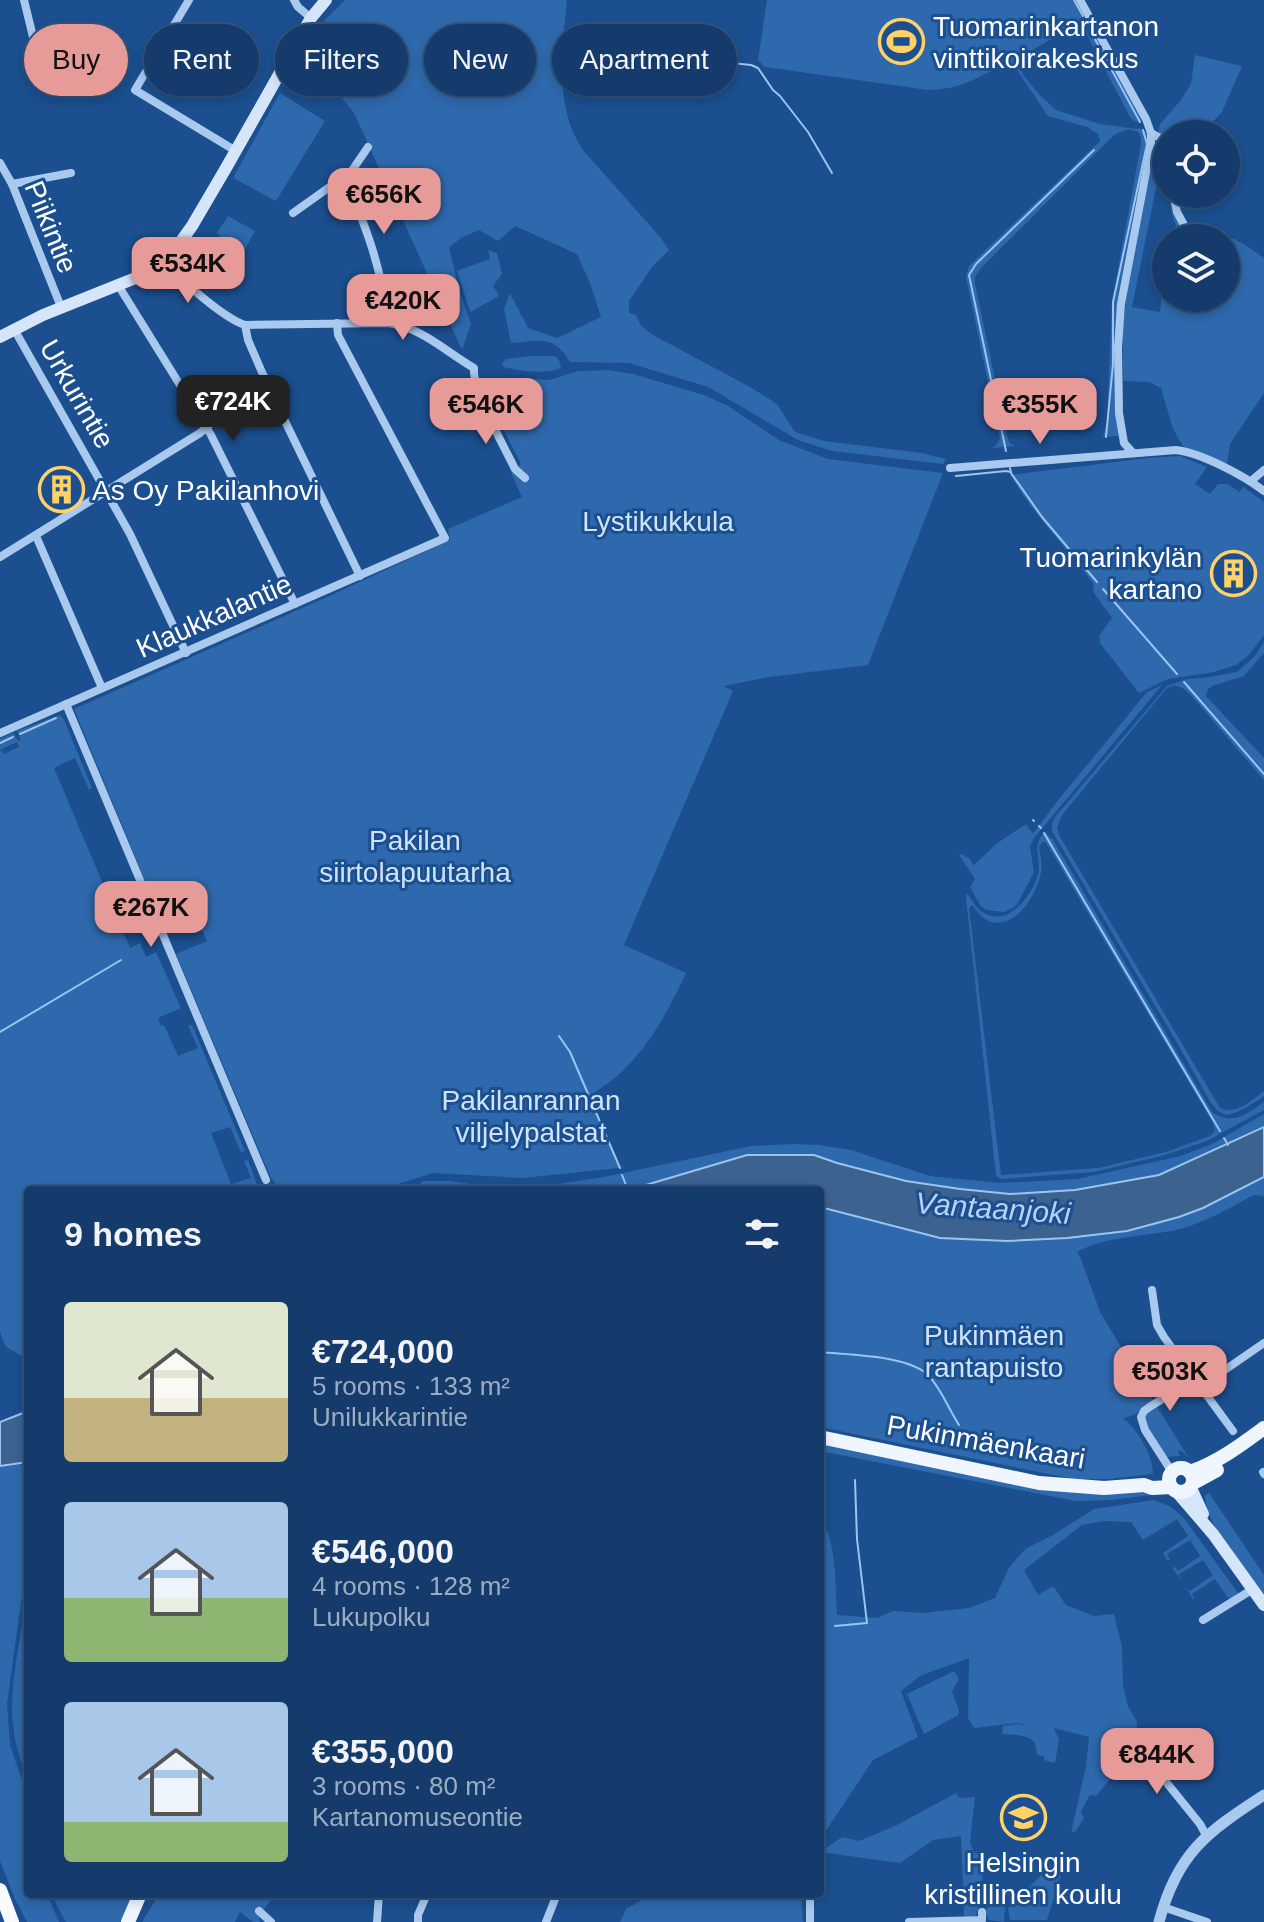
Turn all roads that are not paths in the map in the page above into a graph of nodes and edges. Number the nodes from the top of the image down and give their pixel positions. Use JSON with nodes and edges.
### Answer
{"nodes":[{"id":1,"x":24,"y":0,"type":"edge"},
{"id":2,"x":189,"y":0,"type":"edge"},
{"id":3,"x":294,"y":0,"type":"edge"},
{"id":4,"x":326,"y":0,"type":"edge"},
{"id":5,"x":1080,"y":0,"type":"edge"},
{"id":6,"x":311,"y":18,"type":"junction"},
{"id":7,"x":30,"y":24,"type":"edge"},
{"id":8,"x":1151,"y":133,"type":"joint"},
{"id":9,"x":368,"y":147,"type":"dead end"},
{"id":10,"x":236,"y":151,"type":"junction"},
{"id":11,"x":0,"y":163,"type":"edge"},
{"id":12,"x":71,"y":173,"type":"dead end"},
{"id":13,"x":345,"y":176,"type":"junction"},
{"id":14,"x":12,"y":184,"type":"junction"},
{"id":15,"x":293,"y":213,"type":"dead end"},
{"id":16,"x":163,"y":261,"type":"junction"},
{"id":17,"x":118,"y":285,"type":"junction"},
{"id":18,"x":61,"y":307,"type":"junction"},
{"id":19,"x":337,"y":323,"type":"junction"},
{"id":20,"x":387,"y":323,"type":"junction"},
{"id":21,"x":245,"y":325,"type":"junction"},
{"id":22,"x":14,"y":329,"type":"junction"},
{"id":23,"x":0,"y":337,"type":"edge"},
{"id":24,"x":264,"y":376,"type":"junction"},
{"id":25,"x":206,"y":427,"type":"junction"},
{"id":26,"x":1133,"y":453,"type":"junction"},
{"id":27,"x":950,"y":468,"type":"dead end"},
{"id":28,"x":1264,"y":470,"type":"edge"},
{"id":29,"x":525,"y":478,"type":"dead end"},
{"id":30,"x":1251,"y":481,"type":"junction"},
{"id":31,"x":108,"y":491,"type":"junction"},
{"id":32,"x":1264,"y":491,"type":"edge"},
{"id":33,"x":36,"y":536,"type":"junction"},
{"id":34,"x":0,"y":557,"type":"edge"},
{"id":35,"x":360,"y":576,"type":"junction"},
{"id":36,"x":295,"y":604,"type":"junction"},
{"id":37,"x":186,"y":653,"type":"junction"},
{"id":38,"x":102,"y":688,"type":"junction"},
{"id":39,"x":66,"y":704,"type":"junction"},
{"id":40,"x":0,"y":733,"type":"edge"},
{"id":41,"x":266,"y":1180,"type":"dead end"},
{"id":42,"x":1152,"y":1290,"type":"dead end"},
{"id":43,"x":1264,"y":1343,"type":"edge"},
{"id":44,"x":1197,"y":1383,"type":"junction"},
{"id":45,"x":1264,"y":1428,"type":"edge"},
{"id":46,"x":1233,"y":1431,"type":"dead end"},
{"id":47,"x":824,"y":1438,"type":"edge"},
{"id":48,"x":1264,"y":1440,"type":"edge"},
{"id":49,"x":1180,"y":1481,"type":"junction"},
{"id":50,"x":1253,"y":1589,"type":"junction"},
{"id":51,"x":1264,"y":1605,"type":"edge"},
{"id":52,"x":1203,"y":1620,"type":"dead end"},
{"id":53,"x":1120,"y":1739,"type":"dead end"},
{"id":54,"x":1264,"y":1795,"type":"edge"},
{"id":55,"x":1206,"y":1835,"type":"junction"},
{"id":56,"x":0,"y":1890,"type":"edge"},
{"id":57,"x":138,"y":1898,"type":"edge"},
{"id":58,"x":379,"y":1898,"type":"edge"},
{"id":59,"x":425,"y":1898,"type":"edge"},
{"id":60,"x":555,"y":1898,"type":"edge"},
{"id":61,"x":810,"y":1898,"type":"edge"},
{"id":62,"x":1163,"y":1907,"type":"junction"},
{"id":63,"x":259,"y":1911,"type":"dead end"},
{"id":64,"x":984,"y":1917,"type":"edge"},
{"id":65,"x":12,"y":1922,"type":"edge"},
{"id":66,"x":128,"y":1922,"type":"edge"},
{"id":67,"x":271,"y":1922,"type":"edge"},
{"id":68,"x":377,"y":1922,"type":"edge"},
{"id":69,"x":418,"y":1922,"type":"edge"},
{"id":70,"x":546,"y":1922,"type":"edge"},
{"id":71,"x":810,"y":1922,"type":"edge"},
{"id":72,"x":909,"y":1922,"type":"edge"},
{"id":73,"x":1159,"y":1922,"type":"edge"},
{"id":74,"x":1207,"y":1922,"type":"edge"}],
"edges":[{"from":1,"to":7,"type":"street"},
{"from":2,"to":10,"type":"street"},
{"from":3,"to":6,"type":"street"},
{"from":4,"to":6,"type":"main road"},
{"from":5,"to":8,"type":"street"},
{"from":6,"to":10,"type":"main road"},
{"from":8,"to":26,"type":"street"},
{"from":9,"to":13,"type":"street"},
{"from":10,"to":16,"type":"main road"},
{"from":11,"to":14,"type":"street","name":"Piikintie"},
{"from":12,"to":14,"type":"street"},
{"from":13,"to":15,"type":"street"},
{"from":13,"to":20,"type":"street"},
{"from":14,"to":18,"type":"street","name":"Piikintie"},
{"from":16,"to":17,"type":"main road"},
{"from":16,"to":21,"type":"street"},
{"from":17,"to":18,"type":"main road"},
{"from":17,"to":25,"type":"street"},
{"from":18,"to":22,"type":"main road"},
{"from":19,"to":20,"type":"street"},
{"from":19,"to":21,"type":"street"},
{"from":19,"to":35,"type":"street","name":"Klaukkalantie"},
{"from":20,"to":29,"type":"street"},
{"from":21,"to":24,"type":"street"},
{"from":22,"to":23,"type":"main road"},
{"from":22,"to":31,"type":"street","name":"Urkurintie"},
{"from":24,"to":25,"type":"street"},
{"from":24,"to":35,"type":"street"},
{"from":25,"to":31,"type":"street"},
{"from":25,"to":36,"type":"street"},
{"from":26,"to":27,"type":"street"},
{"from":26,"to":30,"type":"street"},
{"from":28,"to":30,"type":"street"},
{"from":30,"to":32,"type":"street"},
{"from":31,"to":33,"type":"street"},
{"from":31,"to":37,"type":"street","name":"Urkurintie"},
{"from":33,"to":34,"type":"street"},
{"from":33,"to":38,"type":"street"},
{"from":35,"to":36,"type":"street","name":"Klaukkalantie"},
{"from":36,"to":37,"type":"street","name":"Klaukkalantie"},
{"from":37,"to":38,"type":"street","name":"Klaukkalantie"},
{"from":38,"to":39,"type":"street","name":"Klaukkalantie"},
{"from":39,"to":40,"type":"street","name":"Klaukkalantie"},
{"from":39,"to":41,"type":"street"},
{"from":42,"to":44,"type":"street"},
{"from":43,"to":44,"type":"street"},
{"from":44,"to":46,"type":"street"},
{"from":44,"to":49,"type":"street"},
{"from":45,"to":49,"type":"main road"},
{"from":47,"to":49,"type":"main road","name":"Pukinmäenkaari"},
{"from":48,"to":49,"type":"main road"},
{"from":49,"to":50,"type":"main road"},
{"from":50,"to":51,"type":"main road"},
{"from":50,"to":52,"type":"street"},
{"from":53,"to":55,"type":"street"},
{"from":54,"to":55,"type":"street"},
{"from":55,"to":62,"type":"street"},
{"from":56,"to":65,"type":"highway"},
{"from":57,"to":66,"type":"main road"},
{"from":58,"to":68,"type":"street"},
{"from":59,"to":69,"type":"street"},
{"from":60,"to":70,"type":"street"},
{"from":61,"to":71,"type":"street"},
{"from":62,"to":73,"type":"street"},
{"from":62,"to":74,"type":"street"},
{"from":63,"to":67,"type":"street"},
{"from":64,"to":72,"type":"street"}]}
